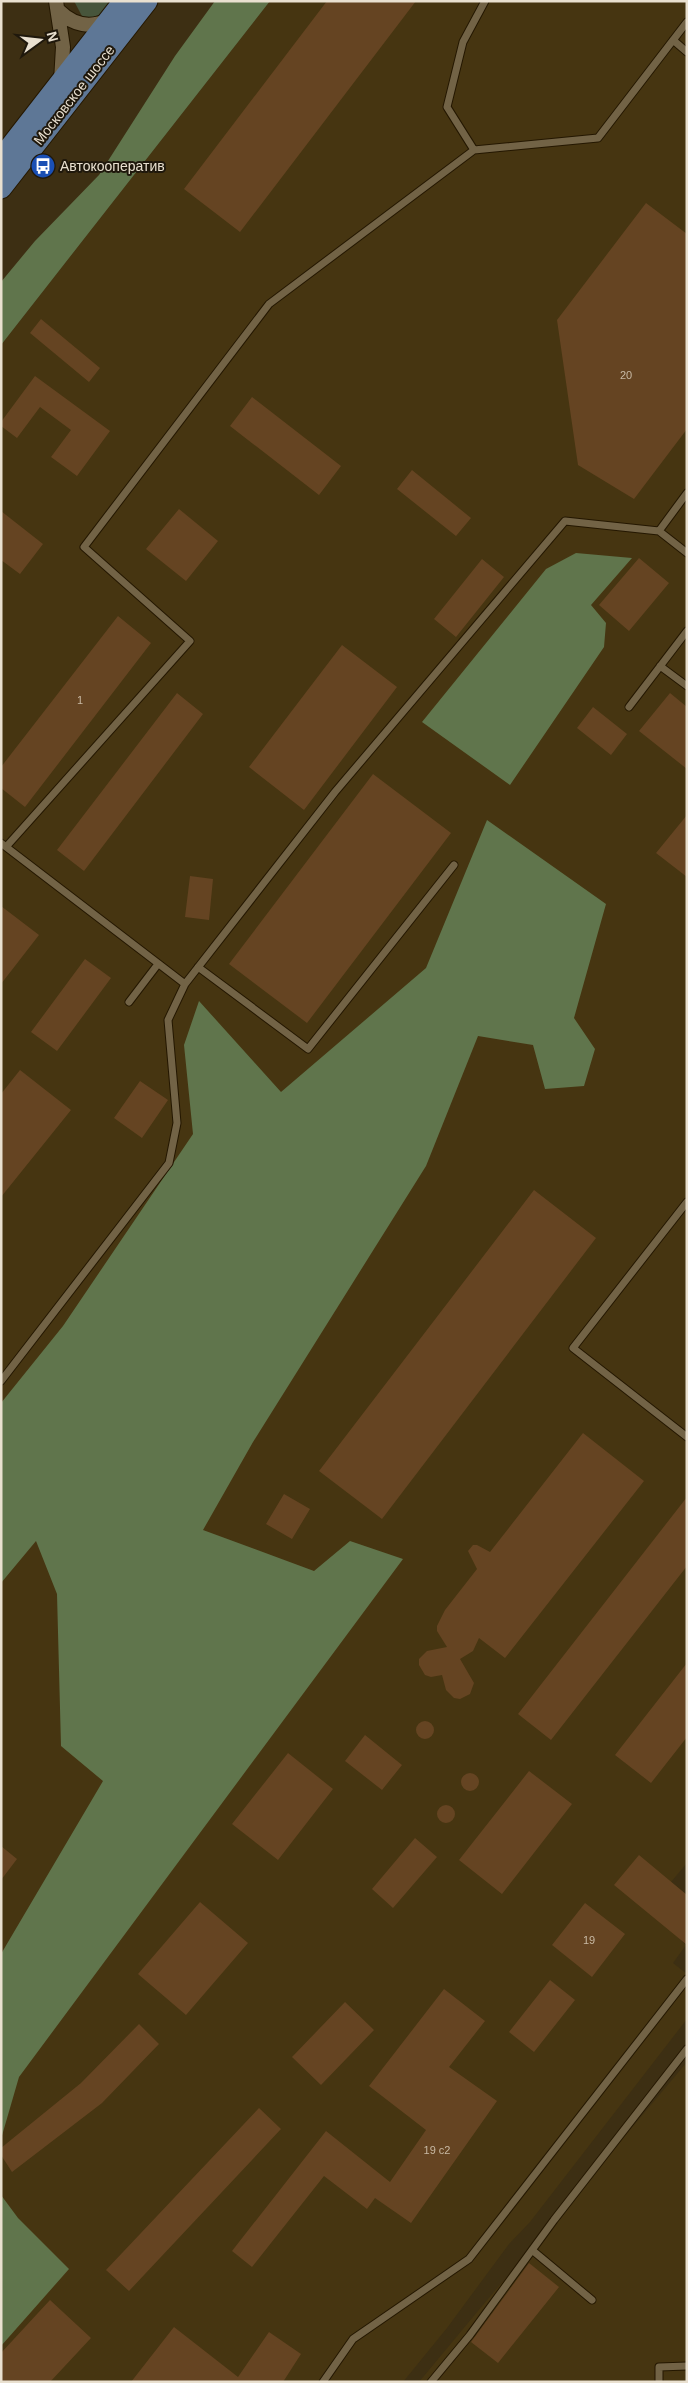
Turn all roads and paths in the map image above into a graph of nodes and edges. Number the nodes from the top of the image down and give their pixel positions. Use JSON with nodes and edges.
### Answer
{"nodes":[{"id":1,"x":124,"y":1,"type":"edge"},
{"id":2,"x":147,"y":1,"type":"edge"},
{"id":3,"x":485,"y":1,"type":"edge"},
{"id":4,"x":57,"y":6,"type":"edge"},
{"id":5,"x":111,"y":18,"type":"junction"},
{"id":6,"x":687,"y":22,"type":"edge"},
{"id":7,"x":673,"y":40,"type":"junction"},
{"id":8,"x":687,"y":52,"type":"edge"},
{"id":9,"x":61,"y":82,"type":"junction"},
{"id":10,"x":474,"y":150,"type":"junction"},
{"id":11,"x":1,"y":159,"type":"edge"},
{"id":12,"x":1,"y":188,"type":"edge"},
{"id":13,"x":687,"y":493,"type":"edge"},
{"id":14,"x":658,"y":531,"type":"junction"},
{"id":15,"x":687,"y":553,"type":"edge"},
{"id":16,"x":687,"y":631,"type":"edge"},
{"id":17,"x":660,"y":666,"type":"junction"},
{"id":18,"x":687,"y":686,"type":"edge"},
{"id":19,"x":629,"y":707,"type":"dead end"},
{"id":20,"x":4,"y":845,"type":"edge"},
{"id":21,"x":454,"y":865,"type":"dead end"},
{"id":22,"x":158,"y":964,"type":"junction"},
{"id":23,"x":198,"y":967,"type":"junction"},
{"id":24,"x":185,"y":984,"type":"junction"},
{"id":25,"x":129,"y":1002,"type":"dead end"},
{"id":26,"x":687,"y":1202,"type":"edge"},
{"id":27,"x":1,"y":1381,"type":"edge"},
{"id":28,"x":687,"y":1437,"type":"edge"},
{"id":29,"x":687,"y":1979,"type":"edge"},
{"id":30,"x":687,"y":2049,"type":"edge"},
{"id":31,"x":532,"y":2250,"type":"junction"},
{"id":32,"x":592,"y":2300,"type":"dead end"},
{"id":33,"x":687,"y":2366,"type":"edge"},
{"id":34,"x":322,"y":2382,"type":"edge"},
{"id":35,"x":431,"y":2382,"type":"edge"},
{"id":36,"x":659,"y":2382,"type":"edge"}],
"edges":[{"from":1,"to":5,"type":"main road","name":"Московское шоссе"},
{"from":2,"to":12,"type":"main road","name":"Московское шоссе"},
{"from":3,"to":10,"type":"lane"},
{"from":4,"to":5,"type":"street"},
{"from":4,"to":9,"type":"street"},
{"from":5,"to":9,"type":"main road","name":"Московское шоссе"},
{"from":6,"to":7,"type":"lane"},
{"from":7,"to":8,"type":"lane"},
{"from":7,"to":10,"type":"lane"},
{"from":9,"to":11,"type":"main road","name":"Московское шоссе"},
{"from":10,"to":20,"type":"lane"},
{"from":13,"to":14,"type":"lane"},
{"from":14,"to":15,"type":"lane"},
{"from":14,"to":23,"type":"lane"},
{"from":16,"to":17,"type":"lane"},
{"from":17,"to":18,"type":"lane"},
{"from":17,"to":19,"type":"lane"},
{"from":20,"to":22,"type":"lane"},
{"from":21,"to":23,"type":"lane"},
{"from":22,"to":24,"type":"lane"},
{"from":22,"to":25,"type":"lane"},
{"from":23,"to":24,"type":"lane"},
{"from":24,"to":27,"type":"lane"},
{"from":26,"to":28,"type":"lane"},
{"from":29,"to":34,"type":"lane"},
{"from":30,"to":31,"type":"lane"},
{"from":31,"to":32,"type":"lane"},
{"from":31,"to":35,"type":"lane"},
{"from":33,"to":36,"type":"lane"}]}
